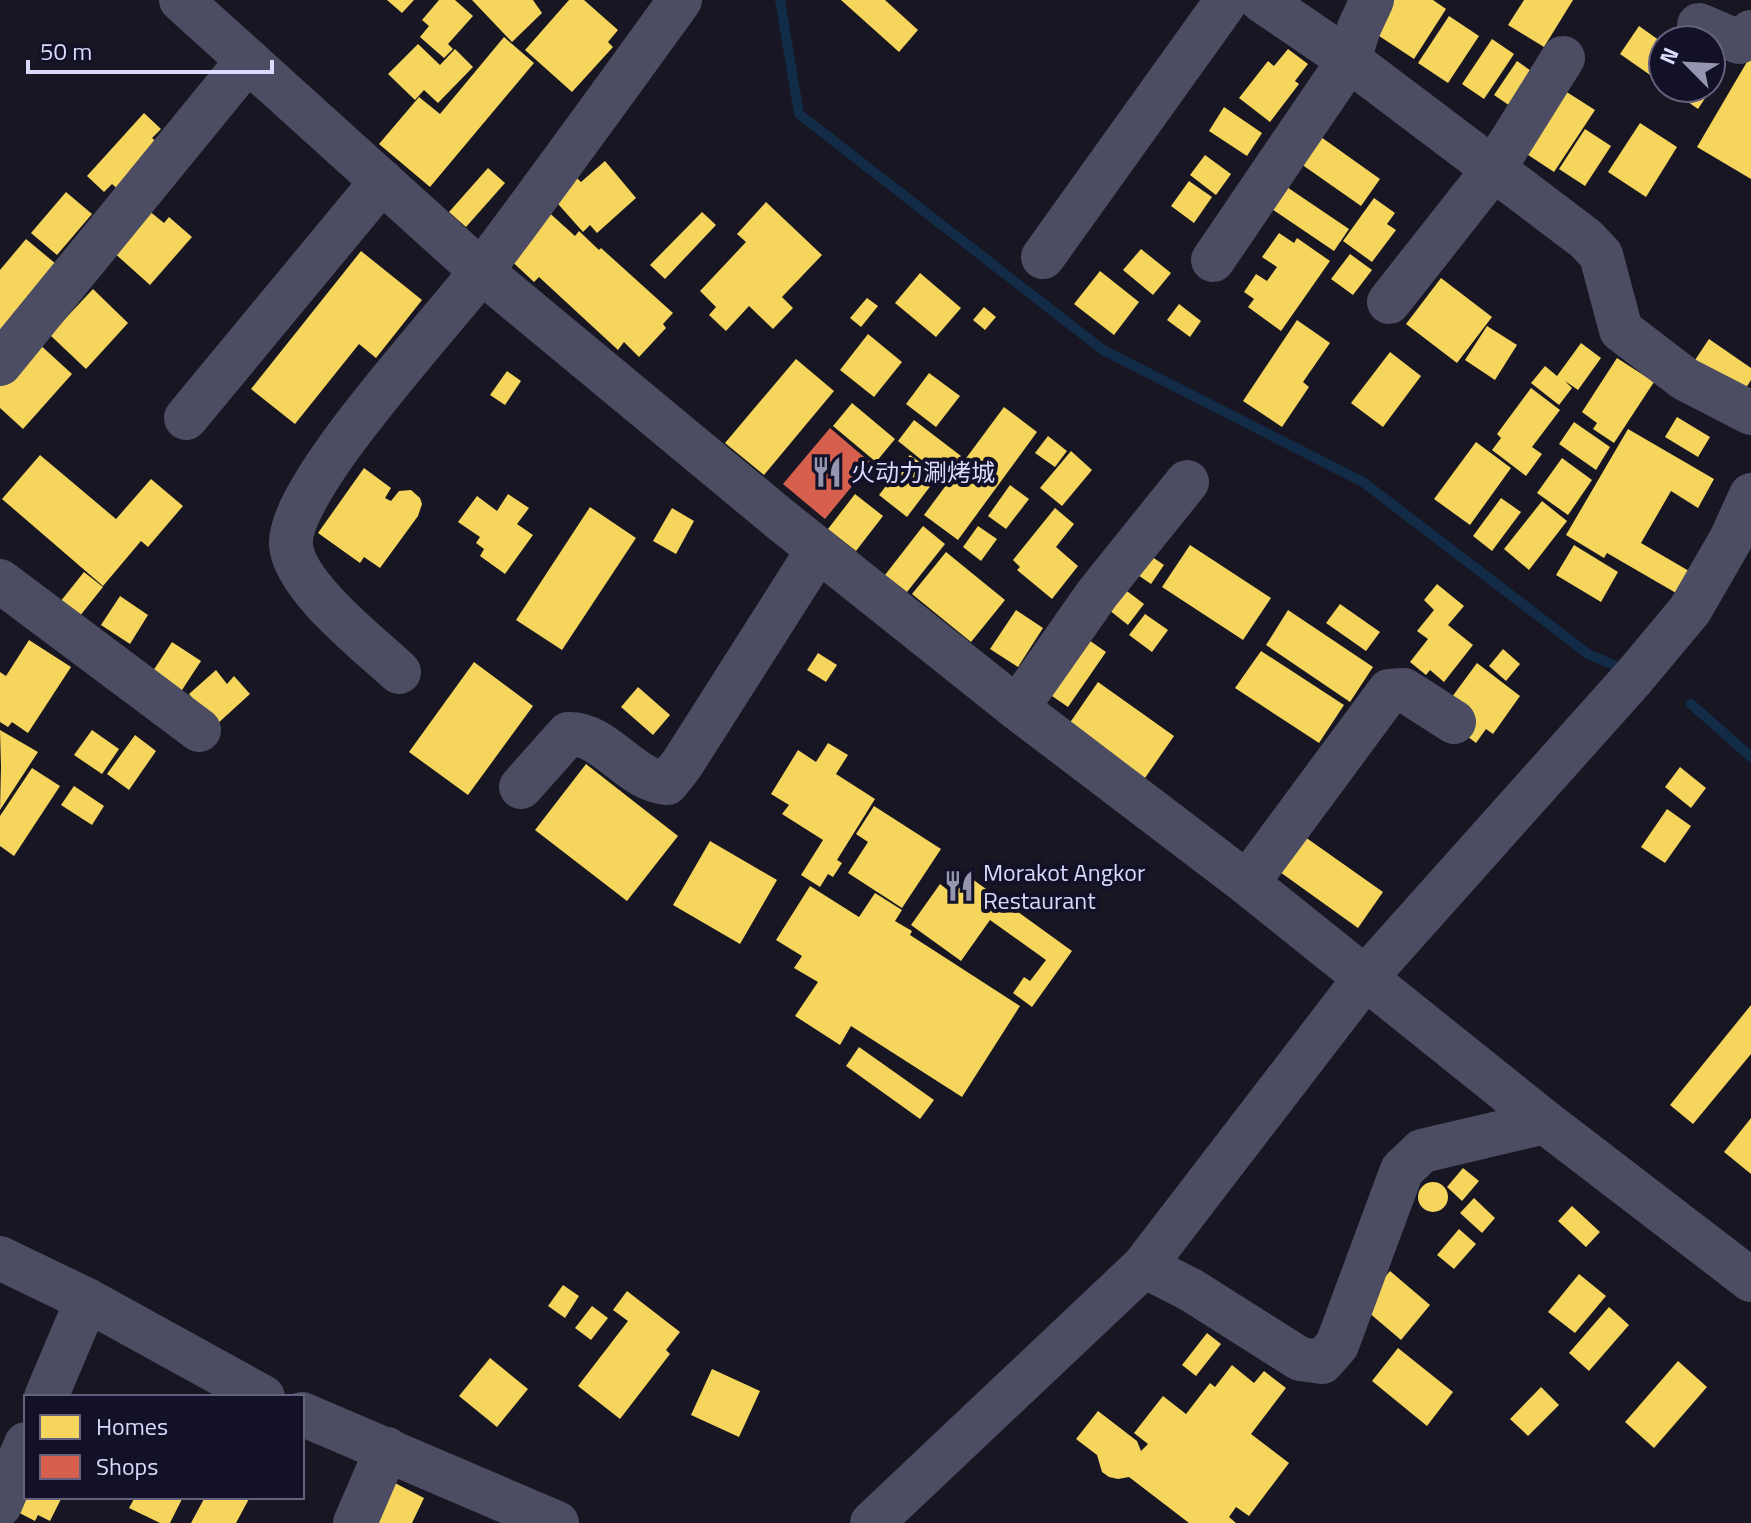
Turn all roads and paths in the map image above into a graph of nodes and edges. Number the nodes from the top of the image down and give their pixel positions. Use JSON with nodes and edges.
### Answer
{"nodes":[{"id":1,"x":181,"y":0,"type":"edge"},
{"id":2,"x":680,"y":0,"type":"edge"},
{"id":3,"x":1227,"y":0,"type":"edge"},
{"id":4,"x":1261,"y":0,"type":"edge"},
{"id":5,"x":1372,"y":0,"type":"edge"},
{"id":6,"x":1751,"y":32,"type":"edge"},
{"id":7,"x":1727,"y":37,"type":"edge"},
{"id":8,"x":1563,"y":58,"type":"dead end"},
{"id":9,"x":248,"y":60,"type":"junction"},
{"id":10,"x":1349,"y":60,"type":"junction"},
{"id":11,"x":1493,"y":170,"type":"junction"},
{"id":12,"x":382,"y":181,"type":"junction"},
{"id":13,"x":1043,"y":257,"type":"dead end"},
{"id":14,"x":1213,"y":260,"type":"dead end"},
{"id":15,"x":481,"y":271,"type":"junction"},
{"id":16,"x":1389,"y":302,"type":"dead end"},
{"id":17,"x":0,"y":364,"type":"edge"},
{"id":18,"x":1751,"y":413,"type":"edge"},
{"id":19,"x":186,"y":418,"type":"dead end"},
{"id":20,"x":1187,"y":482,"type":"dead end"},
{"id":21,"x":1751,"y":495,"type":"edge"},
{"id":22,"x":818,"y":550,"type":"junction"},
{"id":23,"x":0,"y":581,"type":"edge"},
{"id":24,"x":399,"y":672,"type":"dead end"},
{"id":25,"x":1017,"y":708,"type":"junction"},
{"id":26,"x":1454,"y":722,"type":"dead end"},
{"id":27,"x":199,"y":730,"type":"dead end"},
{"id":28,"x":521,"y":787,"type":"dead end"},
{"id":29,"x":1247,"y":883,"type":"junction"},
{"id":30,"x":1365,"y":978,"type":"junction"},
{"id":31,"x":1545,"y":1122,"type":"junction"},
{"id":32,"x":0,"y":1258,"type":"edge"},
{"id":33,"x":1144,"y":1266,"type":"junction"},
{"id":34,"x":1751,"y":1280,"type":"edge"},
{"id":35,"x":87,"y":1300,"type":"junction"},
{"id":36,"x":47,"y":1395,"type":"edge"},
{"id":37,"x":259,"y":1395,"type":"edge"},
{"id":38,"x":304,"y":1415,"type":"edge"},
{"id":39,"x":24,"y":1449,"type":"edge"},
{"id":40,"x":387,"y":1449,"type":"junction"},
{"id":41,"x":0,"y":1505,"type":"edge"},
{"id":42,"x":355,"y":1523,"type":"edge"},
{"id":43,"x":557,"y":1523,"type":"edge"},
{"id":44,"x":872,"y":1523,"type":"edge"}],
"edges":[{"from":1,"to":9,"type":"street"},
{"from":2,"to":15,"type":"street"},
{"from":3,"to":13,"type":"street"},
{"from":4,"to":10,"type":"street"},
{"from":5,"to":10,"type":"street"},
{"from":6,"to":7,"type":"street"},
{"from":8,"to":11,"type":"street"},
{"from":9,"to":12,"type":"street"},
{"from":9,"to":17,"type":"street"},
{"from":10,"to":11,"type":"street"},
{"from":10,"to":14,"type":"street"},
{"from":11,"to":16,"type":"street"},
{"from":11,"to":18,"type":"street"},
{"from":12,"to":15,"type":"street"},
{"from":12,"to":19,"type":"street"},
{"from":15,"to":22,"type":"street"},
{"from":15,"to":24,"type":"street"},
{"from":20,"to":25,"type":"street"},
{"from":21,"to":30,"type":"street"},
{"from":22,"to":25,"type":"street"},
{"from":22,"to":28,"type":"street"},
{"from":23,"to":27,"type":"street"},
{"from":25,"to":29,"type":"street"},
{"from":26,"to":29,"type":"street"},
{"from":29,"to":30,"type":"street"},
{"from":30,"to":31,"type":"street"},
{"from":30,"to":33,"type":"street"},
{"from":31,"to":33,"type":"street"},
{"from":31,"to":34,"type":"street"},
{"from":32,"to":35,"type":"street"},
{"from":33,"to":44,"type":"street"},
{"from":35,"to":36,"type":"street"},
{"from":35,"to":37,"type":"street"},
{"from":38,"to":40,"type":"street"},
{"from":39,"to":41,"type":"street"},
{"from":40,"to":42,"type":"street"},
{"from":40,"to":43,"type":"street"}]}
